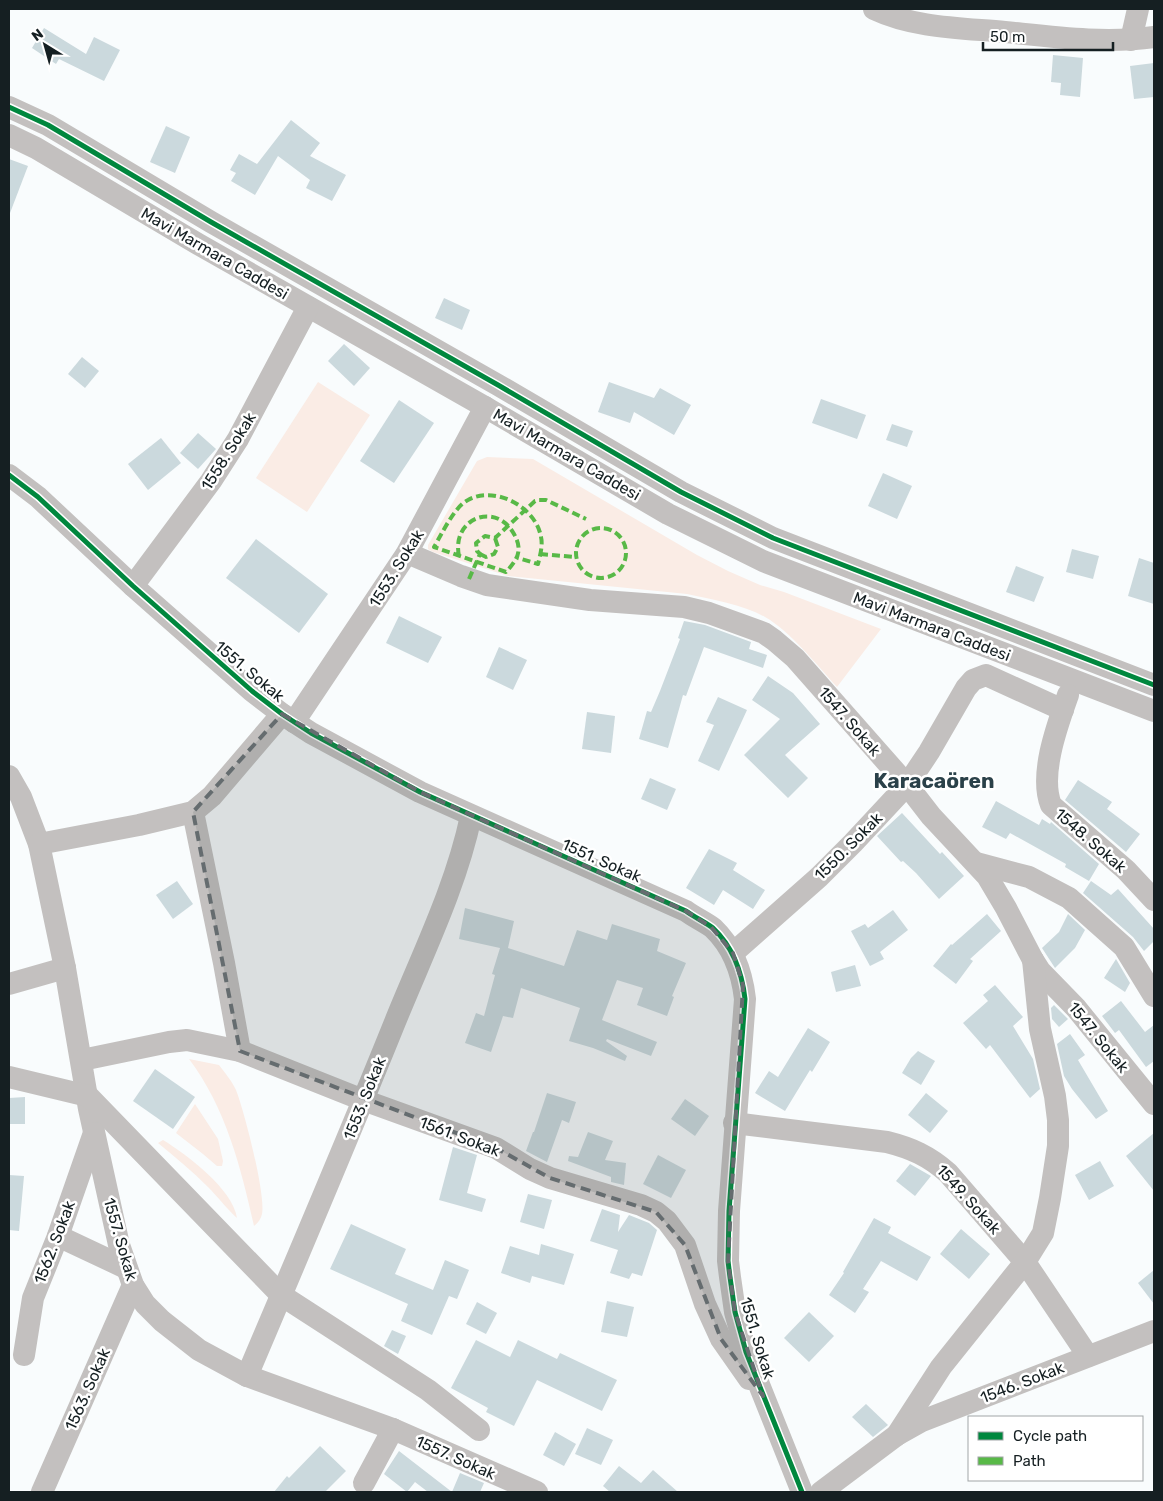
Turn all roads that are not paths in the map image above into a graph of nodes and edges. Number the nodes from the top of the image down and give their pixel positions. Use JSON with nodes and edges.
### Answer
{"nodes":[{"id":1,"x":874,"y":9,"type":"edge"},
{"id":2,"x":1138,"y":9,"type":"edge"},
{"id":3,"x":1154,"y":38,"type":"edge"},
{"id":4,"x":1131,"y":40,"type":"junction"},
{"id":5,"x":9,"y":107,"type":"edge"},
{"id":6,"x":9,"y":135,"type":"edge"},
{"id":7,"x":308,"y":306,"type":"junction"},
{"id":8,"x":485,"y":407,"type":"junction"},
{"id":9,"x":9,"y":475,"type":"edge"},
{"id":10,"x":407,"y":553,"type":"junction"},
{"id":11,"x":133,"y":586,"type":"junction"},
{"id":12,"x":1080,"y":657,"type":"junction"},
{"id":13,"x":1073,"y":680,"type":"junction"},
{"id":14,"x":1154,"y":685,"type":"edge"},
{"id":15,"x":1063,"y":710,"type":"junction"},
{"id":16,"x":1154,"y":711,"type":"edge"},
{"id":17,"x":288,"y":718,"type":"junction"},
{"id":18,"x":9,"y":776,"type":"edge"},
{"id":19,"x":907,"y":785,"type":"junction"},
{"id":20,"x":193,"y":812,"type":"junction"},
{"id":21,"x":470,"y":816,"type":"junction"},
{"id":22,"x":39,"y":844,"type":"junction"},
{"id":23,"x":976,"y":863,"type":"junction"},
{"id":24,"x":1154,"y":900,"type":"edge"},
{"id":25,"x":733,"y":953,"type":"junction"},
{"id":26,"x":1033,"y":960,"type":"junction"},
{"id":27,"x":66,"y":968,"type":"junction"},
{"id":28,"x":9,"y":984,"type":"edge"},
{"id":29,"x":1154,"y":996,"type":"edge"},
{"id":30,"x":240,"y":1051,"type":"junction"},
{"id":31,"x":82,"y":1060,"type":"junction"},
{"id":32,"x":9,"y":1077,"type":"edge"},
{"id":33,"x":88,"y":1096,"type":"junction"},
{"id":34,"x":363,"y":1100,"type":"junction"},
{"id":35,"x":1154,"y":1104,"type":"edge"},
{"id":36,"x":734,"y":1123,"type":"junction"},
{"id":37,"x":94,"y":1132,"type":"junction"},
{"id":38,"x":58,"y":1236,"type":"junction"},
{"id":39,"x":1025,"y":1262,"type":"junction"},
{"id":40,"x":129,"y":1277,"type":"junction"},
{"id":41,"x":281,"y":1295,"type":"junction"},
{"id":42,"x":1154,"y":1331,"type":"edge"},
{"id":43,"x":24,"y":1355,"type":"dead end"},
{"id":44,"x":1088,"y":1356,"type":"junction"},
{"id":45,"x":247,"y":1376,"type":"junction"},
{"id":46,"x":763,"y":1396,"type":"junction"},
{"id":47,"x":393,"y":1429,"type":"junction"},
{"id":48,"x":479,"y":1430,"type":"dead end"},
{"id":49,"x":896,"y":1435,"type":"junction"},
{"id":50,"x":364,"y":1483,"type":"dead end"},
{"id":51,"x":42,"y":1492,"type":"edge"},
{"id":52,"x":537,"y":1492,"type":"edge"},
{"id":53,"x":802,"y":1492,"type":"edge"},
{"id":54,"x":821,"y":1492,"type":"edge"}],
"edges":[{"from":1,"to":4,"type":"street"},
{"from":2,"to":4,"type":"street"},
{"from":3,"to":4,"type":"street"},
{"from":5,"to":12,"type":"street"},
{"from":6,"to":7,"type":"street","name":"Mavi Marmara Caddesi"},
{"from":7,"to":8,"type":"street","name":"Mavi Marmara Caddesi"},
{"from":7,"to":11,"type":"street","name":"1558. Sokak"},
{"from":8,"to":10,"type":"street","name":"1553. Sokak"},
{"from":8,"to":13,"type":"street","name":"Mavi Marmara Caddesi"},
{"from":9,"to":11,"type":"street","name":"1551. Sokak"},
{"from":10,"to":17,"type":"street","name":"1553. Sokak"},
{"from":10,"to":19,"type":"street","name":"1547. Sokak"},
{"from":11,"to":17,"type":"street","name":"1551. Sokak"},
{"from":12,"to":13,"type":"street","name":"1548. Sokak"},
{"from":12,"to":14,"type":"street"},
{"from":13,"to":15,"type":"street","name":"1548. Sokak"},
{"from":13,"to":16,"type":"street","name":"Mavi Marmara Caddesi"},
{"from":15,"to":19,"type":"street","name":"1550. Sokak"},
{"from":15,"to":24,"type":"street","name":"1548. Sokak"},
{"from":17,"to":20,"type":"street","name":"1553. Sokak"},
{"from":17,"to":21,"type":"street","name":"1551. Sokak"},
{"from":18,"to":22,"type":"street","name":"1557. Sokak"},
{"from":19,"to":23,"type":"street","name":"1547. Sokak"},
{"from":19,"to":25,"type":"street","name":"1550. Sokak"},
{"from":20,"to":22,"type":"street","name":"1553. Sokak"},
{"from":20,"to":30,"type":"street"},
{"from":21,"to":25,"type":"street","name":"1551. Sokak"},
{"from":21,"to":34,"type":"street","name":"1553. Sokak"},
{"from":22,"to":27,"type":"street","name":"1557. Sokak"},
{"from":23,"to":26,"type":"street","name":"1547. Sokak"},
{"from":23,"to":29,"type":"street"},
{"from":25,"to":36,"type":"street","name":"1551. Sokak"},
{"from":26,"to":35,"type":"street","name":"1547. Sokak"},
{"from":26,"to":39,"type":"street"},
{"from":27,"to":28,"type":"street"},
{"from":27,"to":31,"type":"street","name":"1557. Sokak"},
{"from":30,"to":31,"type":"street","name":"1561. Sokak"},
{"from":30,"to":34,"type":"street","name":"1561. Sokak"},
{"from":31,"to":33,"type":"street","name":"1557. Sokak"},
{"from":32,"to":33,"type":"street"},
{"from":33,"to":37,"type":"street","name":"1557. Sokak"},
{"from":33,"to":41,"type":"street"},
{"from":34,"to":41,"type":"street","name":"1553. Sokak"},
{"from":34,"to":46,"type":"street","name":"1561. Sokak"},
{"from":36,"to":39,"type":"street","name":"1549. Sokak"},
{"from":36,"to":46,"type":"street","name":"1551. Sokak"},
{"from":37,"to":38,"type":"street","name":"1562. Sokak"},
{"from":37,"to":40,"type":"street","name":"1557. Sokak"},
{"from":38,"to":40,"type":"street"},
{"from":38,"to":43,"type":"street","name":"1562. Sokak"},
{"from":39,"to":44,"type":"street","name":"1549. Sokak"},
{"from":39,"to":49,"type":"street"},
{"from":40,"to":45,"type":"street","name":"1557. Sokak"},
{"from":40,"to":51,"type":"street","name":"1563. Sokak"},
{"from":41,"to":45,"type":"street","name":"1553. Sokak"},
{"from":41,"to":48,"type":"street"},
{"from":42,"to":44,"type":"street","name":"1546. Sokak"},
{"from":44,"to":49,"type":"street","name":"1546. Sokak"},
{"from":45,"to":47,"type":"street","name":"1557. Sokak"},
{"from":46,"to":53,"type":"street","name":"1551. Sokak"},
{"from":47,"to":50,"type":"street"},
{"from":47,"to":52,"type":"street","name":"1557. Sokak"},
{"from":49,"to":54,"type":"street","name":"1546. Sokak"}]}
